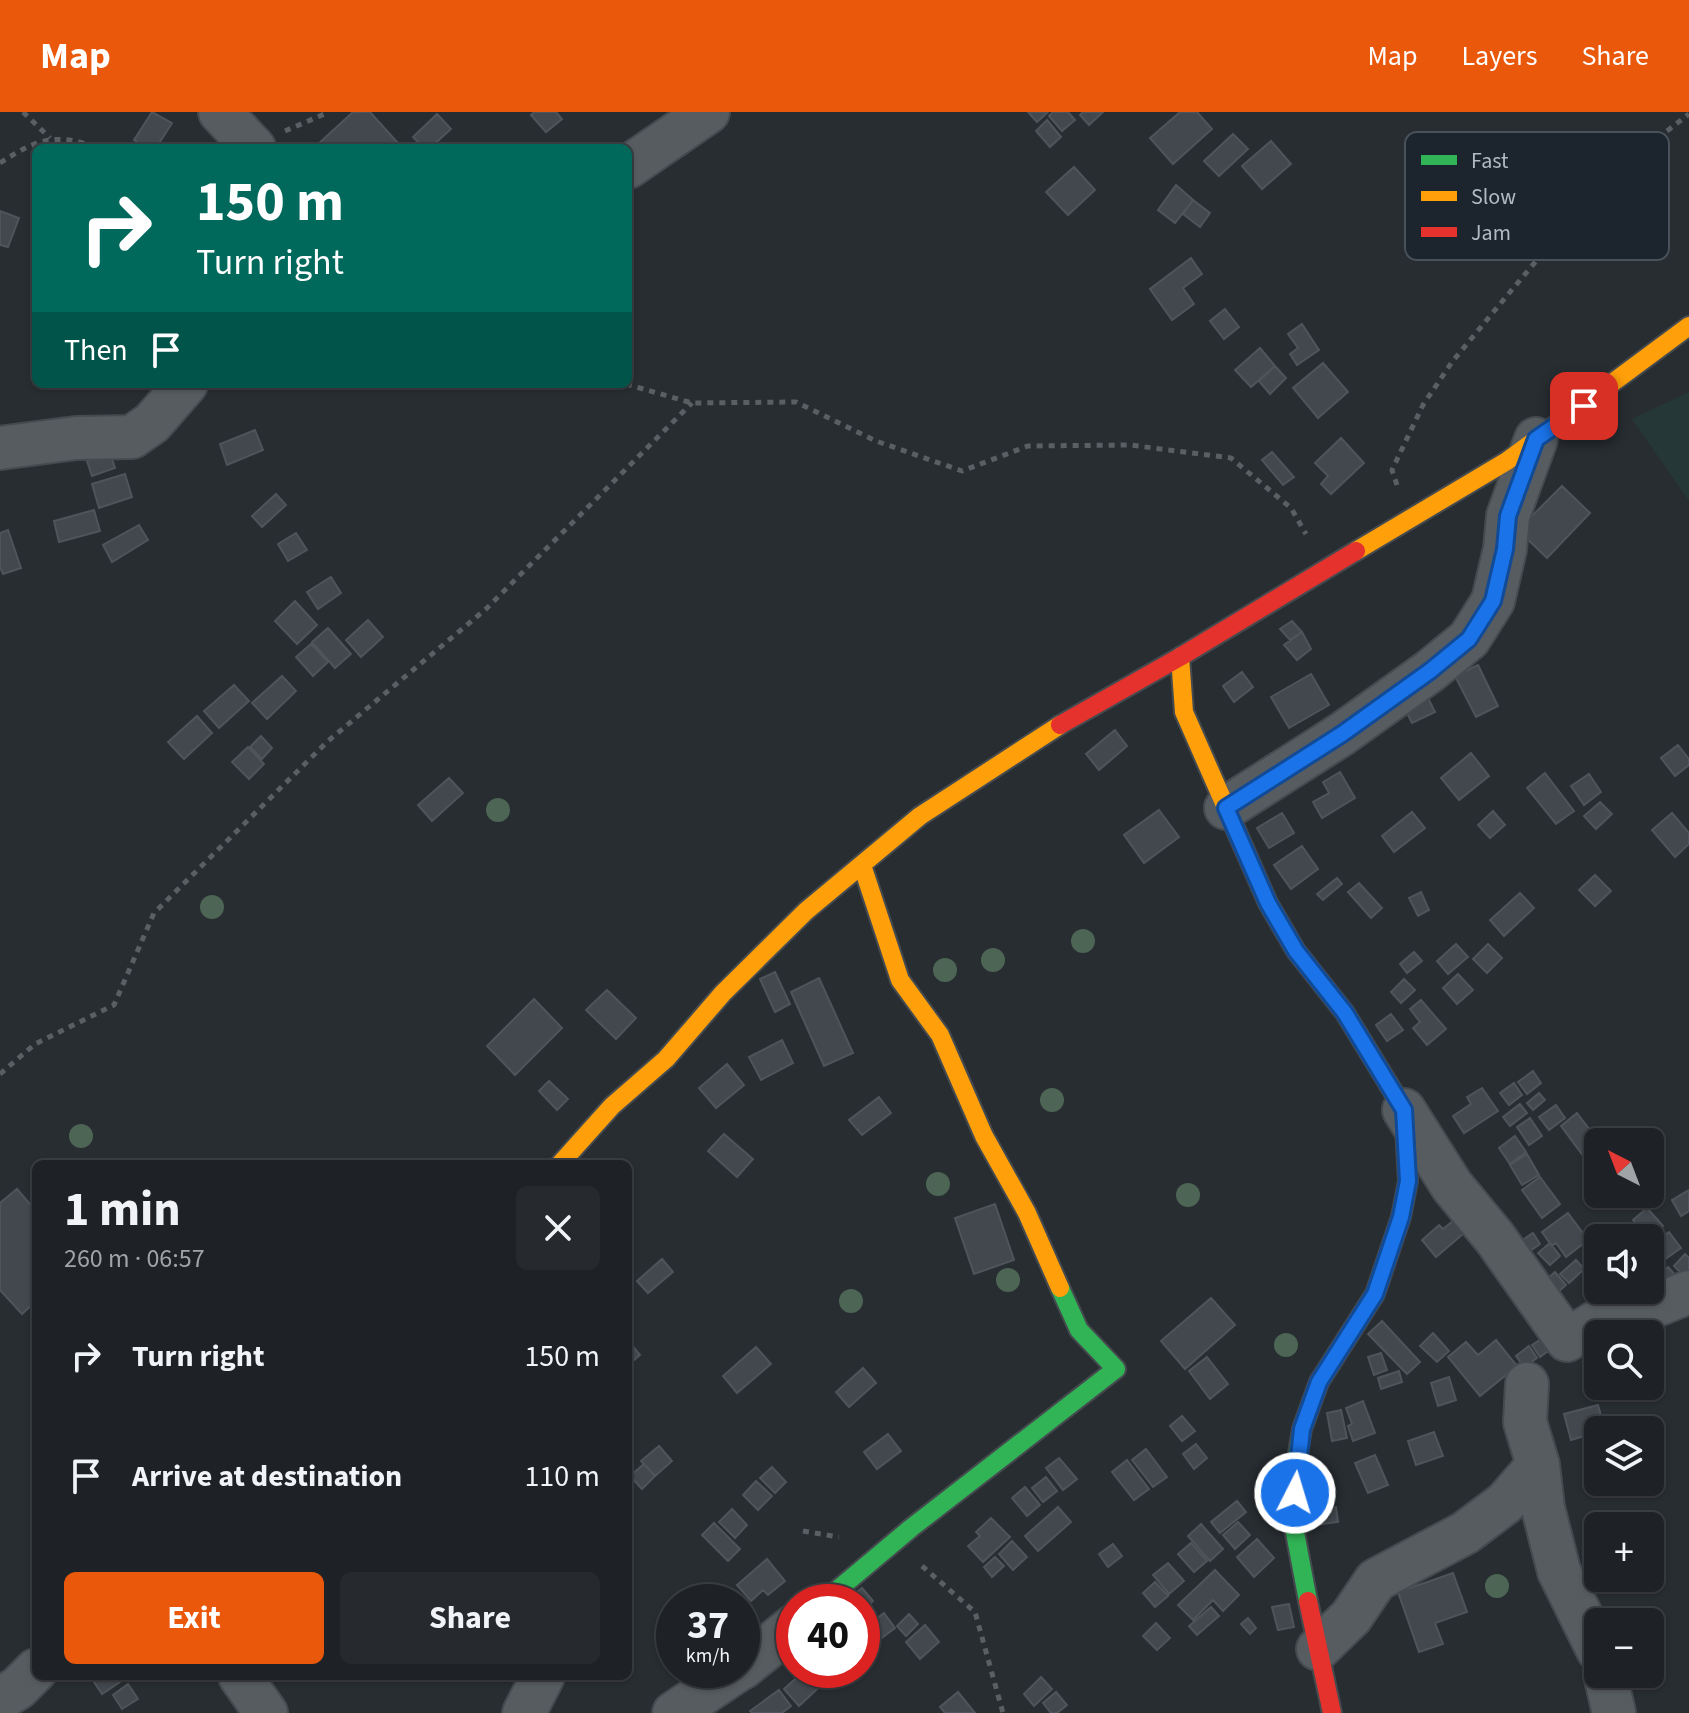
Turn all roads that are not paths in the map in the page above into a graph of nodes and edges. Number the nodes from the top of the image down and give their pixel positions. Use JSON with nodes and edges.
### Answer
{"nodes":[{"id":1,"x":220,"y":112,"type":"edge"},
{"id":2,"x":708,"y":112,"type":"edge"},
{"id":3,"x":250,"y":144,"type":"edge"},
{"id":4,"x":632,"y":164,"type":"edge"},
{"id":5,"x":1689,"y":326,"type":"edge"},
{"id":6,"x":183,"y":388,"type":"edge"},
{"id":7,"x":1536,"y":439,"type":"junction"},
{"id":8,"x":0,"y":448,"type":"edge"},
{"id":9,"x":1180,"y":657,"type":"junction"},
{"id":10,"x":1226,"y":808,"type":"junction"},
{"id":11,"x":862,"y":865,"type":"junction"},
{"id":12,"x":1404,"y":1110,"type":"junction"},
{"id":13,"x":564,"y":1160,"type":"edge"},
{"id":14,"x":1689,"y":1292,"type":"edge"},
{"id":15,"x":1527,"y":1384,"type":"dead end"},
{"id":16,"x":1538,"y":1465,"type":"junction"},
{"id":17,"x":844,"y":1584,"type":"edge"},
{"id":18,"x":1584,"y":1622,"type":"edge"},
{"id":19,"x":776,"y":1640,"type":"edge"},
{"id":20,"x":1318,"y":1649,"type":"junction"},
{"id":21,"x":760,"y":1653,"type":"edge"},
{"id":22,"x":32,"y":1674,"type":"edge"},
{"id":23,"x":243,"y":1680,"type":"edge"},
{"id":24,"x":541,"y":1680,"type":"edge"},
{"id":25,"x":712,"y":1688,"type":"edge"},
{"id":26,"x":1608,"y":1688,"type":"edge"},
{"id":27,"x":0,"y":1699,"type":"edge"},
{"id":28,"x":266,"y":1713,"type":"edge"},
{"id":29,"x":524,"y":1713,"type":"edge"},
{"id":30,"x":674,"y":1713,"type":"edge"},
{"id":31,"x":1332,"y":1713,"type":"edge"},
{"id":32,"x":1614,"y":1713,"type":"edge"}],
"edges":[{"from":1,"to":3,"type":"street"},
{"from":2,"to":4,"type":"street"},
{"from":5,"to":7,"type":"street"},
{"from":6,"to":8,"type":"street"},
{"from":7,"to":9,"type":"street"},
{"from":7,"to":10,"type":"street"},
{"from":9,"to":10,"type":"street"},
{"from":9,"to":11,"type":"street"},
{"from":10,"to":12,"type":"street"},
{"from":11,"to":13,"type":"street"},
{"from":11,"to":17,"type":"street"},
{"from":12,"to":14,"type":"street"},
{"from":12,"to":20,"type":"street"},
{"from":15,"to":16,"type":"street"},
{"from":16,"to":18,"type":"street"},
{"from":16,"to":20,"type":"street"},
{"from":19,"to":21,"type":"street"},
{"from":20,"to":31,"type":"street"},
{"from":22,"to":27,"type":"street"},
{"from":23,"to":28,"type":"street"},
{"from":24,"to":29,"type":"street"},
{"from":25,"to":30,"type":"street"},
{"from":26,"to":32,"type":"street"}]}
